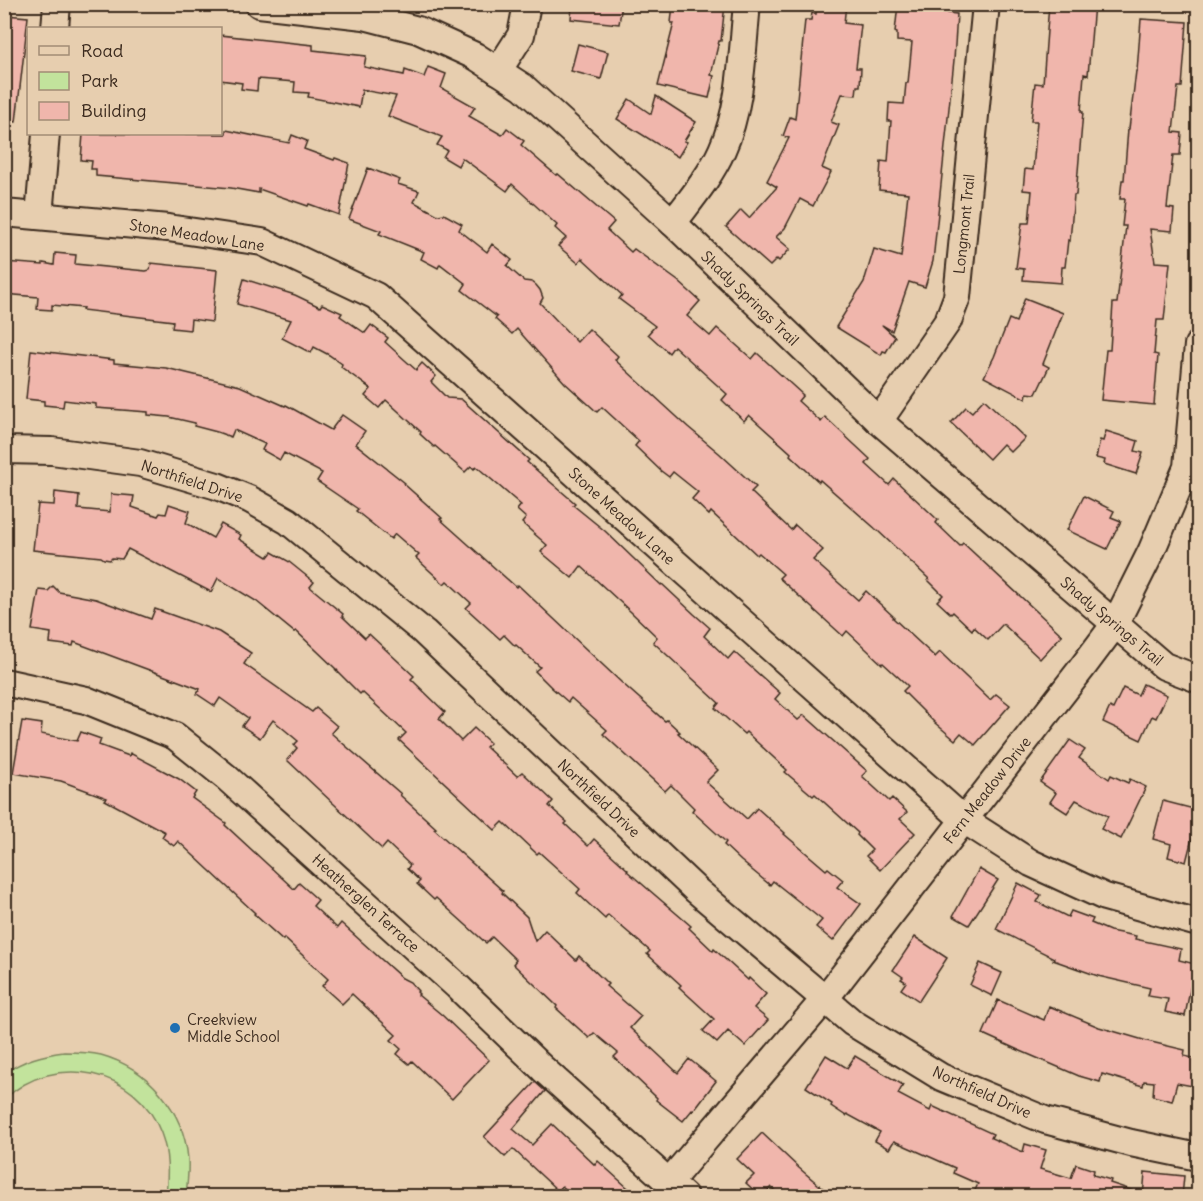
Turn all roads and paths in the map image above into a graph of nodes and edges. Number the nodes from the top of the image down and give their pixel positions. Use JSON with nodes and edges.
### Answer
{"nodes":[{"id":1,"x":57,"y":4,"type":"edge"},
{"id":2,"x":527,"y":4,"type":"edge"},
{"id":3,"x":747,"y":4,"type":"edge"},
{"id":4,"x":986,"y":4,"type":"edge"},
{"id":5,"x":274,"y":5,"type":"edge"},
{"id":6,"x":55,"y":27,"type":"edge"},
{"id":7,"x":498,"y":71,"type":"junction"},
{"id":8,"x":46,"y":135,"type":"edge"},
{"id":9,"x":4,"y":213,"type":"edge"},
{"id":10,"x":39,"y":216,"type":"junction"},
{"id":11,"x":673,"y":223,"type":"junction"},
{"id":12,"x":1198,"y":345,"type":"edge"},
{"id":13,"x":879,"y":421,"type":"junction"},
{"id":14,"x":4,"y":450,"type":"edge"},
{"id":15,"x":1115,"y":624,"type":"junction"},
{"id":16,"x":1198,"y":679,"type":"edge"},
{"id":17,"x":4,"y":682,"type":"edge"},
{"id":18,"x":964,"y":820,"type":"junction"},
{"id":19,"x":1198,"y":923,"type":"edge"},
{"id":20,"x":824,"y":1000,"type":"junction"},
{"id":21,"x":1198,"y":1156,"type":"edge"},
{"id":22,"x":677,"y":1190,"type":"edge"}],
"edges":[{"from":1,"to":6,"type":"street"},
{"from":2,"to":7,"type":"street"},
{"from":3,"to":11,"type":"street"},
{"from":4,"to":13,"type":"street","name":"Longmont Trail"},
{"from":5,"to":7,"type":"street","name":"Shady Springs Trail"},
{"from":7,"to":11,"type":"street","name":"Shady Springs Trail"},
{"from":8,"to":10,"type":"street"},
{"from":9,"to":10,"type":"street","name":"Stone Meadow Lane"},
{"from":10,"to":18,"type":"street","name":"Stone Meadow Lane"},
{"from":11,"to":13,"type":"street","name":"Shady Springs Trail"},
{"from":12,"to":15,"type":"street","name":"Fern Meadow Drive"},
{"from":13,"to":15,"type":"street","name":"Shady Springs Trail"},
{"from":14,"to":20,"type":"street","name":"Northfield Drive"},
{"from":15,"to":16,"type":"street","name":"Shady Springs Trail"},
{"from":15,"to":18,"type":"street","name":"Fern Meadow Drive"},
{"from":17,"to":22,"type":"street","name":"Heatherglen Terrace"},
{"from":18,"to":19,"type":"street","name":"Stone Meadow Lane"},
{"from":18,"to":20,"type":"street","name":"Fern Meadow Drive"},
{"from":20,"to":21,"type":"street","name":"Northfield Drive"},
{"from":20,"to":22,"type":"street","name":"Fern Meadow Drive"}]}
